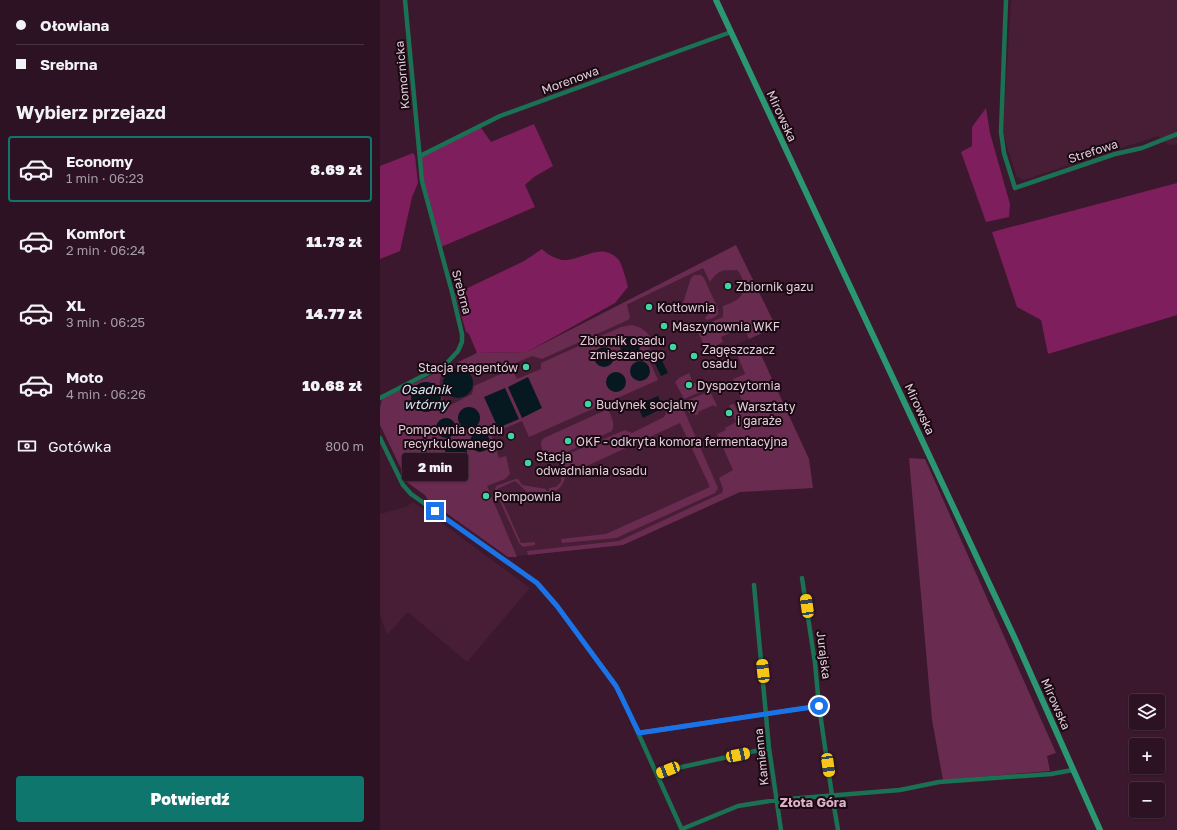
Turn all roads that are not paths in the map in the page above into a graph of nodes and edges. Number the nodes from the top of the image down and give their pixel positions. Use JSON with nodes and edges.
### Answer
{"nodes":[{"id":1,"x":405,"y":0,"type":"edge"},
{"id":2,"x":716,"y":0,"type":"edge"},
{"id":3,"x":1006,"y":0,"type":"edge"},
{"id":4,"x":731,"y":32,"type":"junction"},
{"id":5,"x":1177,"y":134,"type":"edge"},
{"id":6,"x":418,"y":149,"type":"joint"},
{"id":7,"x":420,"y":156,"type":"junction"},
{"id":8,"x":380,"y":398,"type":"edge"},
{"id":9,"x":380,"y":438,"type":"edge"},
{"id":10,"x":802,"y":578,"type":"dead end"},
{"id":11,"x":754,"y":585,"type":"dead end"},
{"id":12,"x":819,"y":706,"type":"junction"},
{"id":13,"x":767,"y":714,"type":"junction"},
{"id":14,"x":639,"y":733,"type":"junction"},
{"id":15,"x":769,"y":748,"type":"junction"},
{"id":16,"x":1074,"y":770,"type":"junction"},
{"id":17,"x":657,"y":774,"type":"junction"},
{"id":18,"x":832,"y":795,"type":"junction"},
{"id":19,"x":776,"y":800,"type":"junction"},
{"id":20,"x":682,"y":830,"type":"edge"},
{"id":21,"x":781,"y":830,"type":"edge"},
{"id":22,"x":838,"y":830,"type":"edge"},
{"id":23,"x":1100,"y":830,"type":"edge"}],
"edges":[{"from":1,"to":6,"type":"street","name":"Komornicka"},
{"from":2,"to":4,"type":"street","name":"Mirowska"},
{"from":3,"to":5,"type":"street","name":"Strefowa"},
{"from":4,"to":7,"type":"street","name":"Morenowa"},
{"from":4,"to":16,"type":"street","name":"Mirowska"},
{"from":6,"to":7,"type":"street","name":"Srebrna"},
{"from":7,"to":8,"type":"street","name":"Srebrna"},
{"from":9,"to":14,"type":"street"},
{"from":10,"to":12,"type":"street","name":"Jurajska"},
{"from":11,"to":13,"type":"street","name":"Kamienna"},
{"from":12,"to":13,"type":"street"},
{"from":12,"to":18,"type":"street","name":"Jurajska"},
{"from":13,"to":14,"type":"street"},
{"from":13,"to":15,"type":"street","name":"Kamienna"},
{"from":14,"to":17,"type":"street"},
{"from":15,"to":17,"type":"street"},
{"from":15,"to":19,"type":"street","name":"Kamienna"},
{"from":16,"to":18,"type":"street"},
{"from":16,"to":23,"type":"street","name":"Mirowska"},
{"from":17,"to":20,"type":"street"},
{"from":18,"to":19,"type":"street"},
{"from":18,"to":22,"type":"street","name":"Jurajska"},
{"from":19,"to":20,"type":"street"},
{"from":19,"to":21,"type":"street","name":"Kamienna"}]}
